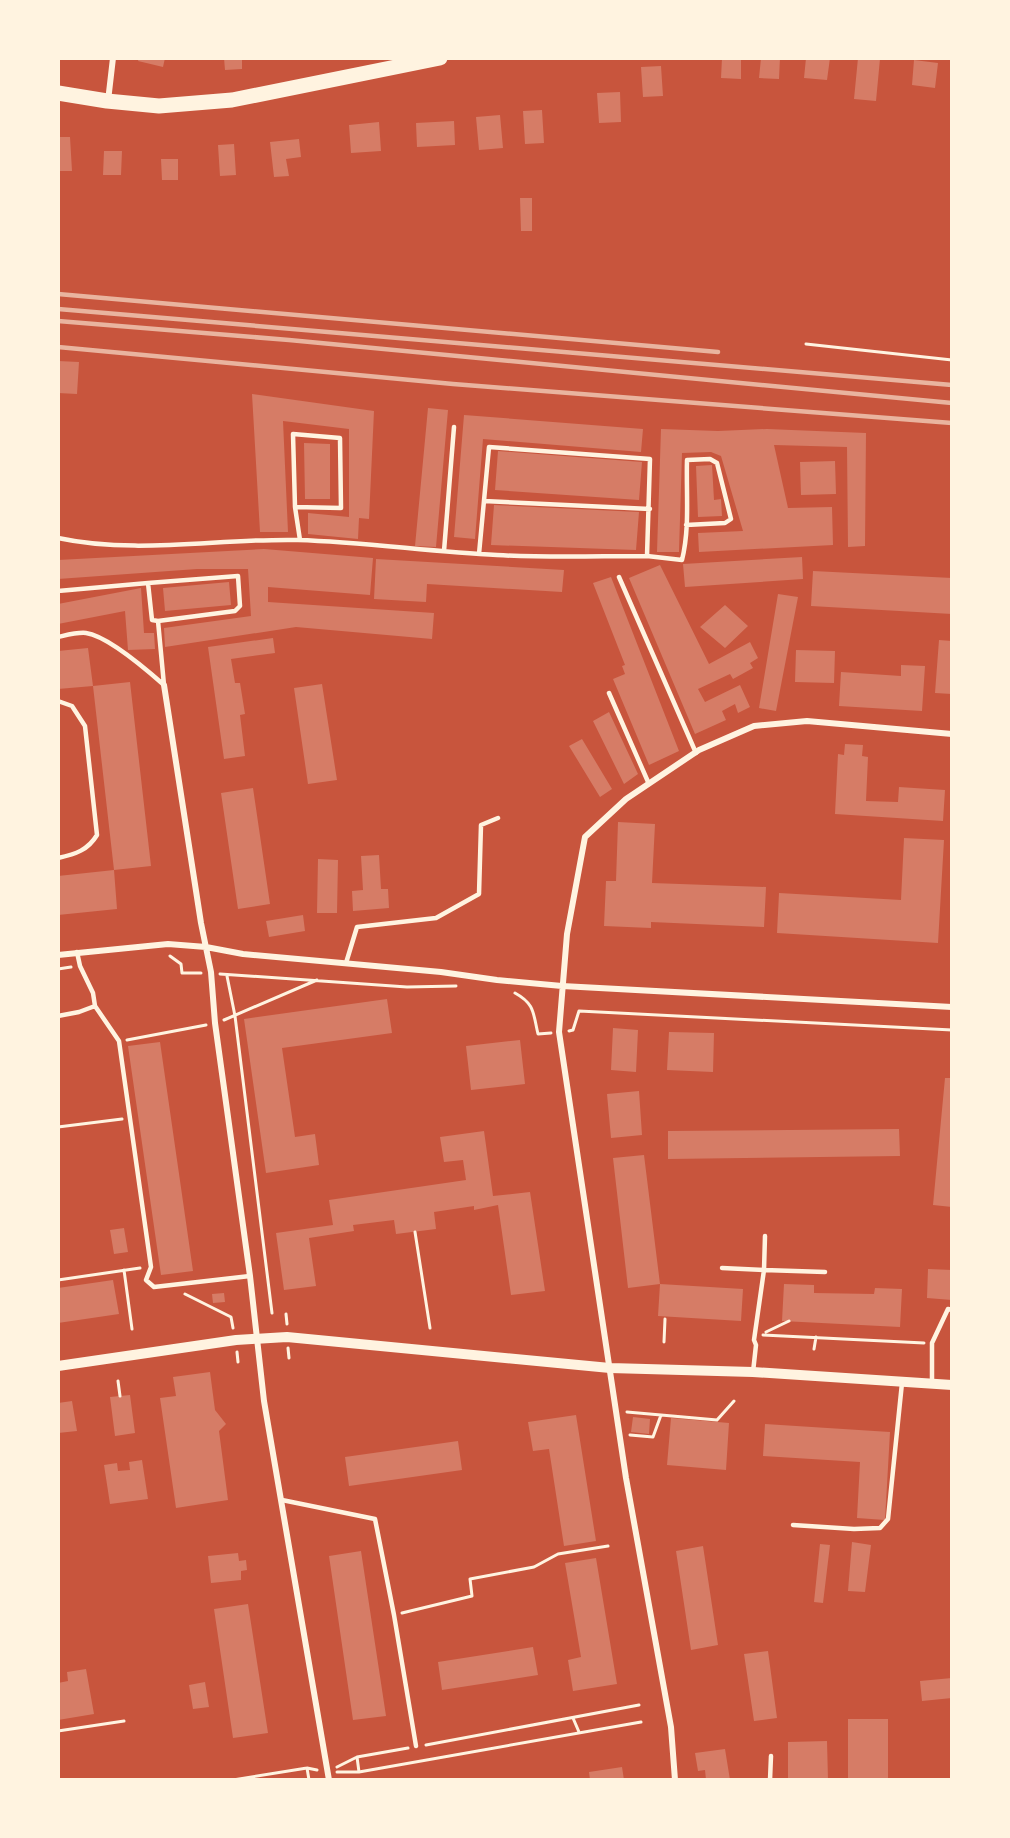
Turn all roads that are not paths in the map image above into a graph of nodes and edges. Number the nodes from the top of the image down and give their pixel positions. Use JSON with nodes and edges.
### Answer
{"nodes":[{"id":1,"x":113,"y":58,"type":"edge"},
{"id":2,"x":440,"y":58,"type":"edge"},
{"id":3,"x":58,"y":93,"type":"edge"},
{"id":4,"x":107,"y":101,"type":"junction"},
{"id":5,"x":454,"y":427,"type":"dead end"},
{"id":6,"x":484,"y":501,"type":"junction"},
{"id":7,"x":295,"y":507,"type":"junction"},
{"id":8,"x":650,"y":509,"type":"junction"},
{"id":9,"x":686,"y":525,"type":"junction"},
{"id":10,"x":58,"y":538,"type":"edge"},
{"id":11,"x":300,"y":540,"type":"junction"},
{"id":12,"x":444,"y":551,"type":"junction"},
{"id":13,"x":479,"y":554,"type":"junction"},
{"id":14,"x":647,"y":556,"type":"junction"},
{"id":15,"x":619,"y":577,"type":"dead end"},
{"id":16,"x":148,"y":583,"type":"junction"},
{"id":17,"x":58,"y":591,"type":"edge"},
{"id":18,"x":158,"y":621,"type":"junction"},
{"id":19,"x":58,"y":637,"type":"edge"},
{"id":20,"x":164,"y":685,"type":"junction"},
{"id":21,"x":609,"y":693,"type":"dead end"},
{"id":22,"x":58,"y":701,"type":"edge"},
{"id":23,"x":951,"y":734,"type":"edge"},
{"id":24,"x":696,"y":753,"type":"junction"},
{"id":25,"x":649,"y":784,"type":"junction"},
{"id":26,"x":498,"y":818,"type":"dead end"},
{"id":27,"x":58,"y":858,"type":"edge"},
{"id":28,"x":206,"y":947,"type":"junction"},
{"id":29,"x":77,"y":952,"type":"junction"},
{"id":30,"x":58,"y":955,"type":"edge"},
{"id":31,"x":346,"y":963,"type":"junction"},
{"id":32,"x":562,"y":986,"type":"junction"},
{"id":33,"x":95,"y":1006,"type":"junction"},
{"id":34,"x":951,"y":1006,"type":"edge"},
{"id":35,"x":58,"y":1016,"type":"edge"},
{"id":36,"x":765,"y":1236,"type":"dead end"},
{"id":37,"x":722,"y":1269,"type":"dead end"},
{"id":38,"x":764,"y":1270,"type":"junction"},
{"id":39,"x":825,"y":1272,"type":"dead end"},
{"id":40,"x":250,"y":1276,"type":"junction"},
{"id":41,"x":951,"y":1310,"type":"edge"},
{"id":42,"x":256,"y":1339,"type":"junction"},
{"id":43,"x":58,"y":1366,"type":"edge"},
{"id":44,"x":610,"y":1368,"type":"junction"},
{"id":45,"x":753,"y":1372,"type":"junction"},
{"id":46,"x":902,"y":1383,"type":"junction"},
{"id":47,"x":932,"y":1383,"type":"junction"},
{"id":48,"x":951,"y":1385,"type":"edge"},
{"id":49,"x":282,"y":1500,"type":"junction"},
{"id":50,"x":793,"y":1525,"type":"dead end"},
{"id":51,"x":416,"y":1746,"type":"road end"},
{"id":52,"x":771,"y":1756,"type":"dead end"},
{"id":53,"x":328,"y":1776,"type":"edge"},
{"id":54,"x":675,"y":1779,"type":"edge"},
{"id":55,"x":771,"y":1779,"type":"edge"}],
"edges":[{"from":1,"to":4,"type":"street"},
{"from":2,"to":4,"type":"main road"},
{"from":3,"to":4,"type":"main road"},
{"from":5,"to":12,"type":"lane"},
{"from":6,"to":8,"type":"lane"},
{"from":6,"to":8,"type":"lane"},
{"from":6,"to":13,"type":"lane"},
{"from":7,"to":7,"type":"lane"},
{"from":7,"to":11,"type":"lane"},
{"from":8,"to":14,"type":"lane"},
{"from":9,"to":9,"type":"lane"},
{"from":9,"to":14,"type":"lane"},
{"from":10,"to":11,"type":"lane"},
{"from":11,"to":12,"type":"lane"},
{"from":12,"to":13,"type":"lane"},
{"from":13,"to":14,"type":"lane"},
{"from":15,"to":24,"type":"lane"},
{"from":16,"to":17,"type":"lane"},
{"from":16,"to":18,"type":"lane"},
{"from":16,"to":18,"type":"lane"},
{"from":18,"to":20,"type":"lane"},
{"from":19,"to":20,"type":"lane"},
{"from":20,"to":28,"type":"street"},
{"from":21,"to":25,"type":"lane"},
{"from":22,"to":27,"type":"lane"},
{"from":23,"to":24,"type":"street"},
{"from":24,"to":25,"type":"street"},
{"from":25,"to":32,"type":"street"},
{"from":26,"to":31,"type":"lane"},
{"from":28,"to":29,"type":"street"},
{"from":28,"to":31,"type":"street"},
{"from":28,"to":40,"type":"street"},
{"from":29,"to":30,"type":"street"},
{"from":29,"to":33,"type":"lane"},
{"from":31,"to":32,"type":"street"},
{"from":32,"to":34,"type":"street"},
{"from":32,"to":44,"type":"street"},
{"from":33,"to":35,"type":"lane"},
{"from":33,"to":40,"type":"lane"},
{"from":36,"to":38,"type":"lane"},
{"from":37,"to":38,"type":"lane"},
{"from":38,"to":39,"type":"lane"},
{"from":38,"to":45,"type":"lane"},
{"from":40,"to":42,"type":"street"},
{"from":41,"to":47,"type":"lane"},
{"from":42,"to":43,"type":"street"},
{"from":42,"to":44,"type":"street"},
{"from":42,"to":49,"type":"street"},
{"from":44,"to":45,"type":"street"},
{"from":44,"to":54,"type":"street"},
{"from":45,"to":46,"type":"street"},
{"from":46,"to":47,"type":"street"},
{"from":46,"to":50,"type":"lane"},
{"from":47,"to":48,"type":"street"},
{"from":49,"to":51,"type":"lane"},
{"from":49,"to":53,"type":"street"},
{"from":52,"to":55,"type":"lane"}]}
